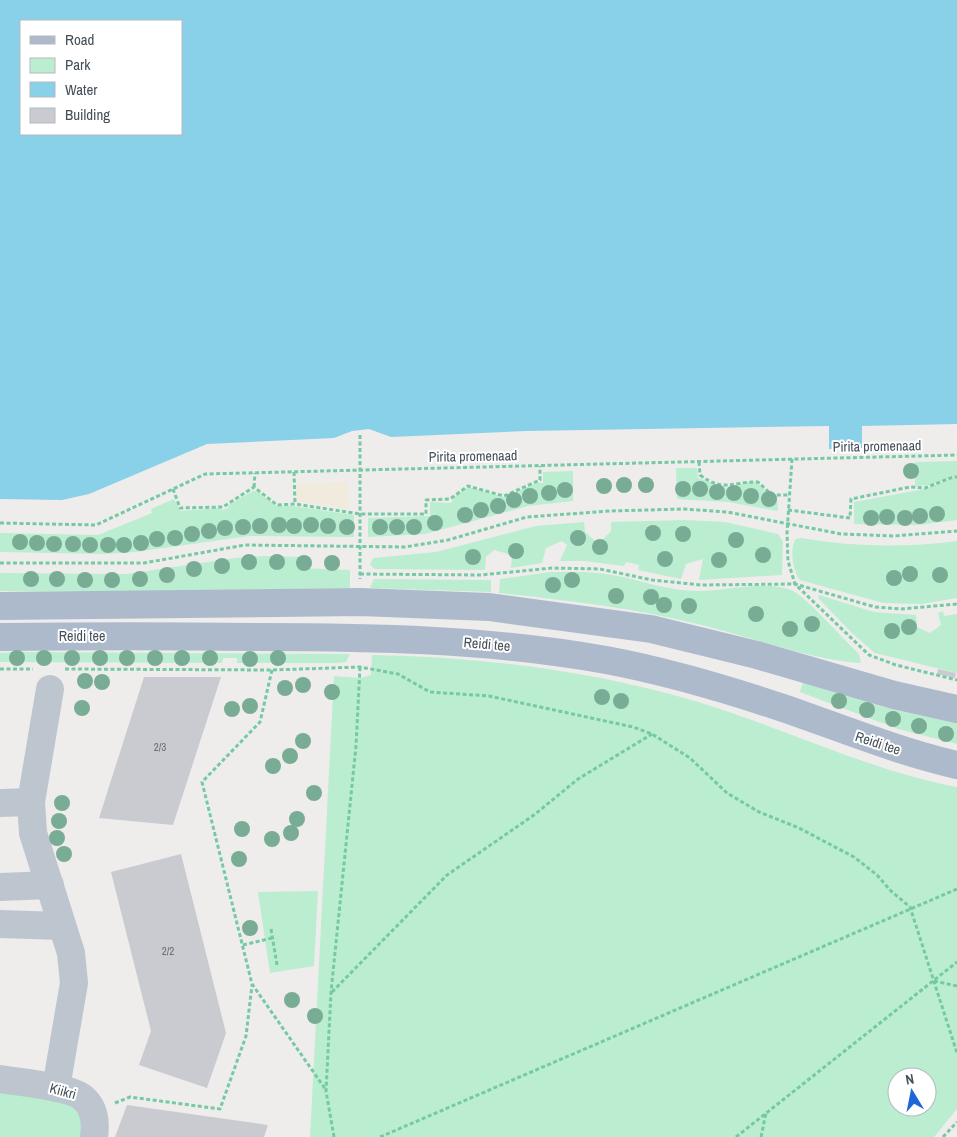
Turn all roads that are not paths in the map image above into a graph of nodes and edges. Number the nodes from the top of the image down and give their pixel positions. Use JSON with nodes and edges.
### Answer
{"nodes":[{"id":1,"x":0,"y":606,"type":"edge"},
{"id":2,"x":0,"y":637,"type":"edge"},
{"id":3,"x":49,"y":676,"type":"road end"},
{"id":4,"x":957,"y":709,"type":"edge"},
{"id":5,"x":957,"y":765,"type":"edge"},
{"id":6,"x":0,"y":802,"type":"edge"},
{"id":7,"x":31,"y":802,"type":"junction"},
{"id":8,"x":50,"y":885,"type":"junction"},
{"id":9,"x":0,"y":888,"type":"edge"},
{"id":10,"x":0,"y":924,"type":"edge"},
{"id":11,"x":62,"y":926,"type":"junction"},
{"id":12,"x":0,"y":1079,"type":"edge"},
{"id":13,"x":56,"y":1088,"type":"junction"},
{"id":14,"x":93,"y":1124,"type":"edge"}],
"edges":[{"from":1,"to":4,"type":"main road"},
{"from":2,"to":5,"type":"main road","name":"Reidi tee"},
{"from":3,"to":7,"type":"street"},
{"from":6,"to":7,"type":"street"},
{"from":7,"to":8,"type":"street"},
{"from":8,"to":9,"type":"street"},
{"from":8,"to":11,"type":"street"},
{"from":10,"to":11,"type":"street"},
{"from":11,"to":13,"type":"street"},
{"from":12,"to":13,"type":"street","name":"Kiikri"},
{"from":13,"to":14,"type":"street","name":"Kiikri"}]}
